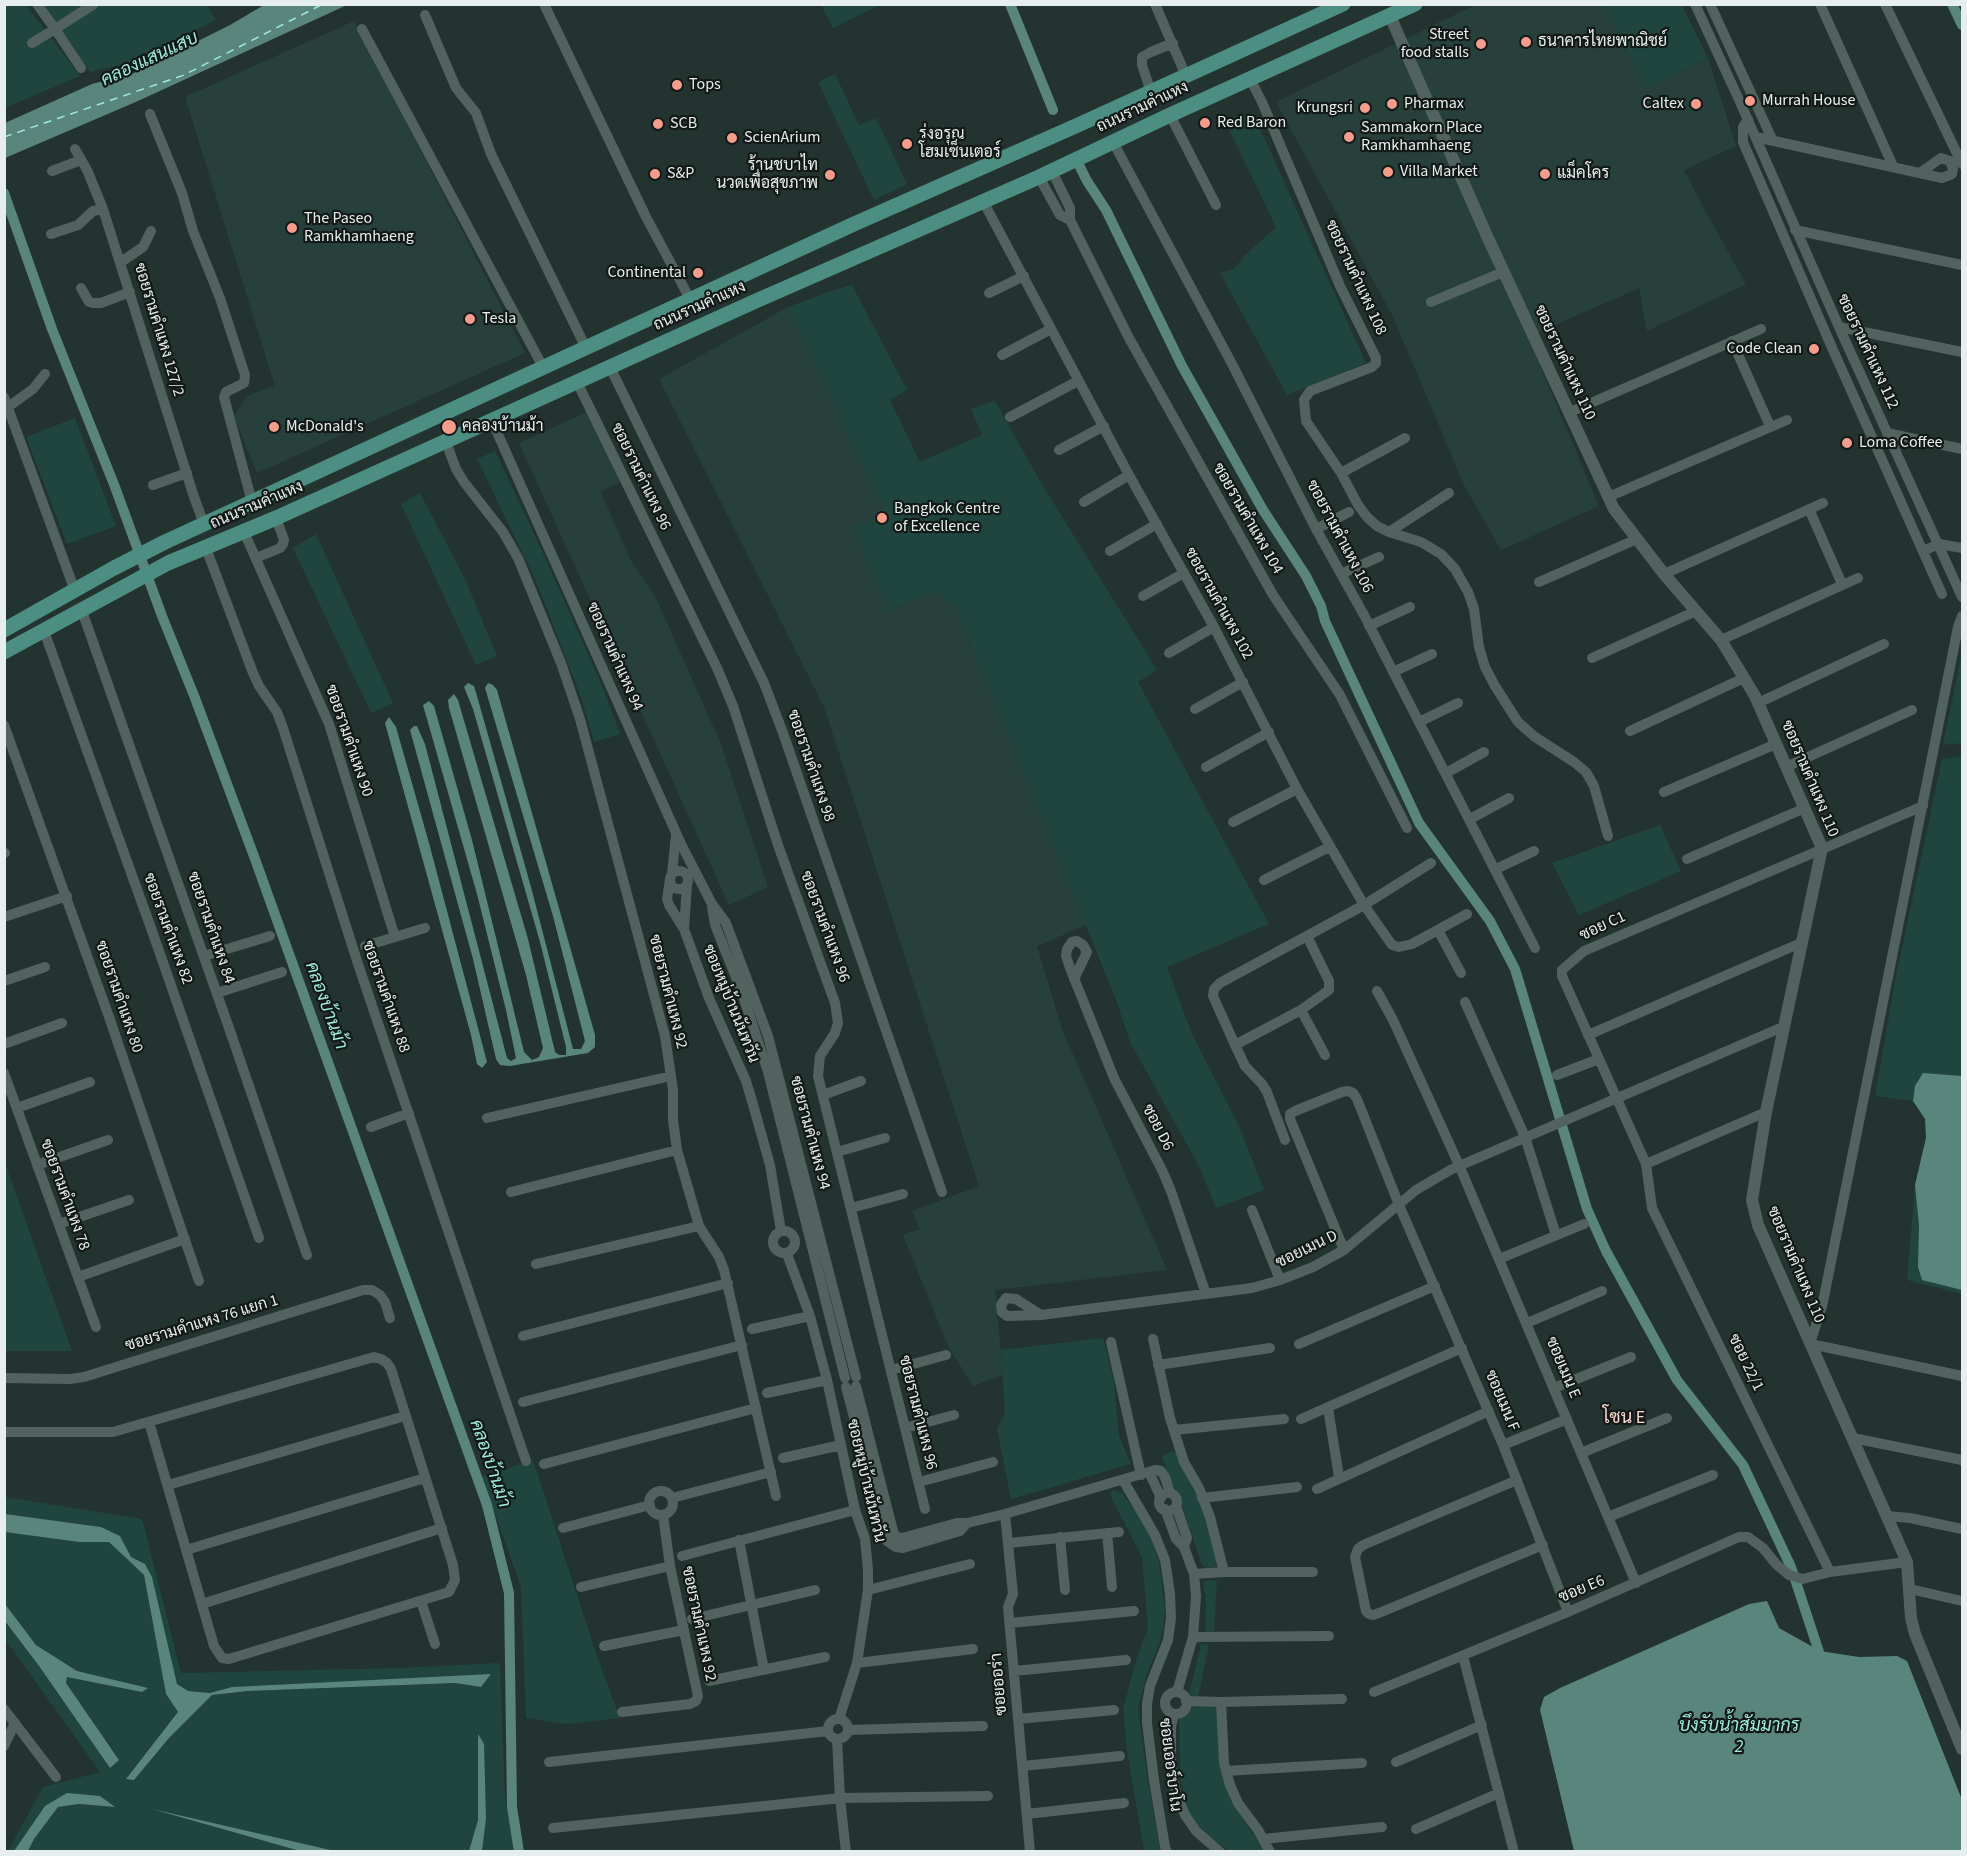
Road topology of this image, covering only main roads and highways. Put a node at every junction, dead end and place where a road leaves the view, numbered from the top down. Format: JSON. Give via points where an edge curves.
{"nodes":[{"id":1,"x":1343,"y":4,"type":"edge"},
{"id":2,"x":1415,"y":4,"type":"edge"},
{"id":3,"x":543,"y":367,"type":"junction"},
{"id":4,"x":554,"y":392,"type":"junction"},
{"id":5,"x":4,"y":630,"type":"edge"},
{"id":6,"x":4,"y":652,"type":"edge"}],
"edges":[{"from":1,"to":3,"type":"main road","name":"ถนนรามคำแหง"},
{"from":2,"to":4,"type":"main road","name":"ถนนรามคำแหง","via":[[1046,174]]},
{"from":3,"to":4,"type":"main road"},
{"from":3,"to":5,"type":"main road","name":"ถนนรามคำแหง","via":[[165,542]]},
{"from":4,"to":6,"type":"main road","name":"ถนนรามคำแหง","via":[[168,563]]}]}
